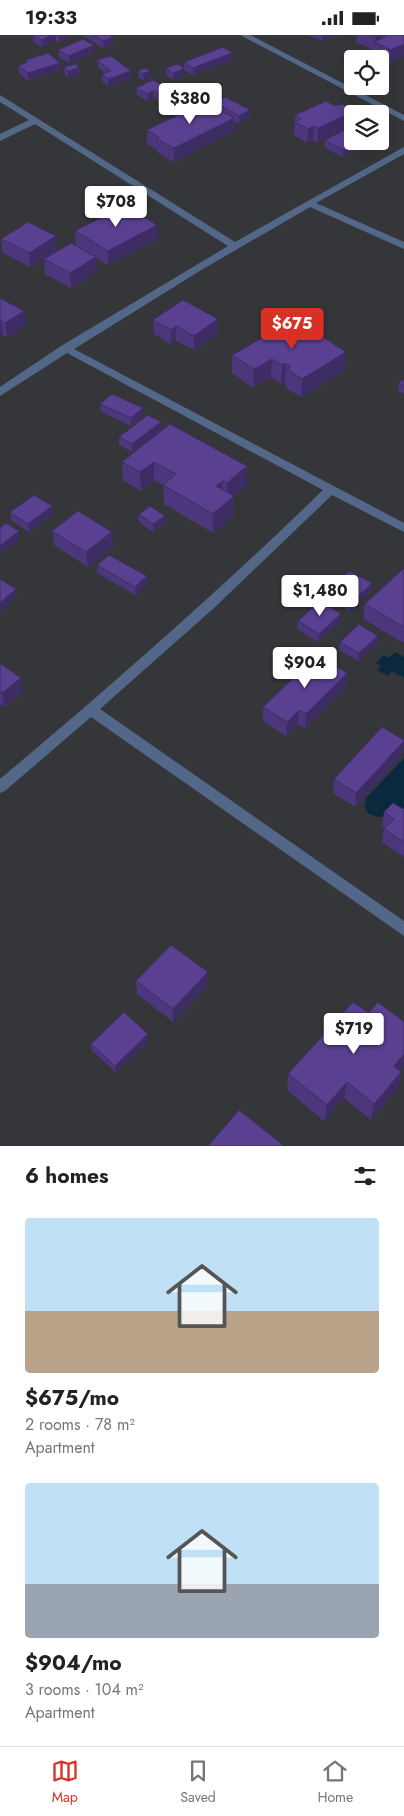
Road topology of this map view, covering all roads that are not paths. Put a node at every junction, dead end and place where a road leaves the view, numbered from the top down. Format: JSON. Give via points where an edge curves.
{"nodes":[{"id":1,"x":244,"y":35,"type":"edge"},
{"id":2,"x":0,"y":98,"type":"edge"},
{"id":3,"x":404,"y":117,"type":"edge"},
{"id":4,"x":34,"y":120,"type":"junction"},
{"id":5,"x":0,"y":138,"type":"edge"},
{"id":6,"x":404,"y":150,"type":"edge"},
{"id":7,"x":308,"y":203,"type":"junction"},
{"id":8,"x":234,"y":246,"type":"junction"},
{"id":9,"x":404,"y":247,"type":"edge"},
{"id":10,"x":66,"y":348,"type":"junction"},
{"id":11,"x":0,"y":392,"type":"edge"},
{"id":12,"x":330,"y":490,"type":"junction"},
{"id":13,"x":404,"y":528,"type":"edge"},
{"id":14,"x":91,"y":710,"type":"junction"},
{"id":15,"x":0,"y":787,"type":"edge"},
{"id":16,"x":404,"y":929,"type":"edge"}],
"edges":[{"from":1,"to":3,"type":"street"},
{"from":2,"to":4,"type":"street"},
{"from":4,"to":5,"type":"street"},
{"from":4,"to":8,"type":"street"},
{"from":6,"to":7,"type":"street"},
{"from":7,"to":8,"type":"street"},
{"from":7,"to":9,"type":"street"},
{"from":8,"to":10,"type":"street"},
{"from":10,"to":11,"type":"street"},
{"from":10,"to":12,"type":"street"},
{"from":12,"to":13,"type":"street"},
{"from":12,"to":14,"type":"street","via":[[270,551]]},
{"from":14,"to":15,"type":"street"},
{"from":14,"to":16,"type":"street"}]}
